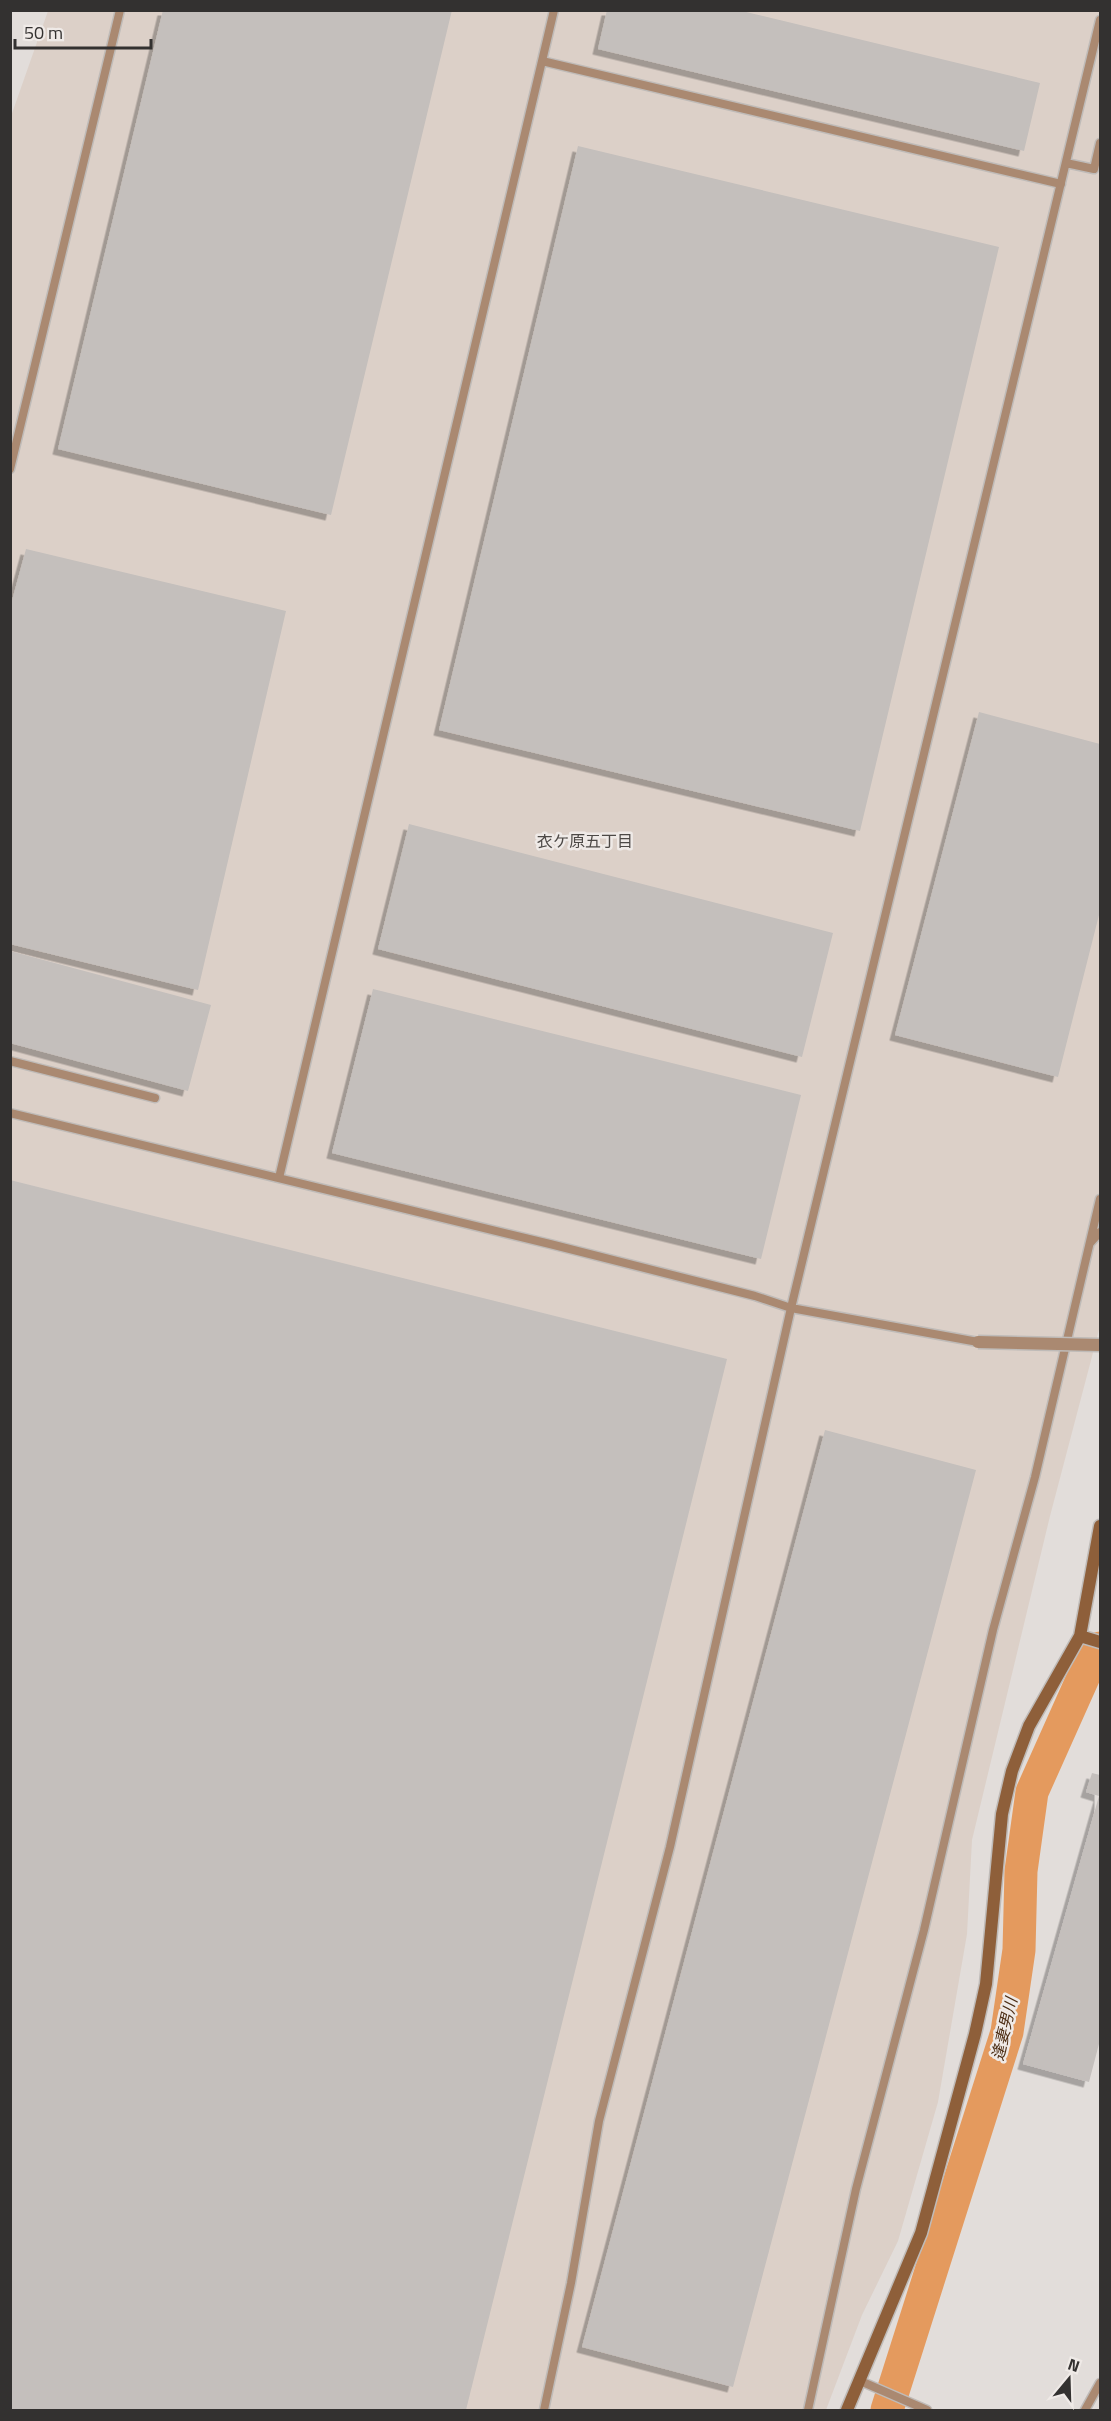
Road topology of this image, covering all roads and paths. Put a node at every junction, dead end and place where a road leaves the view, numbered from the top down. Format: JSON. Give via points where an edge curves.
{"nodes":[{"id":1,"x":120,"y":10,"type":"edge"},
{"id":2,"x":554,"y":10,"type":"edge"},
{"id":3,"x":1101,"y":20,"type":"edge"},
{"id":4,"x":542,"y":61,"type":"junction"},
{"id":5,"x":1101,"y":143,"type":"edge"},
{"id":6,"x":1066,"y":163,"type":"junction"},
{"id":7,"x":1097,"y":170,"type":"edge"},
{"id":8,"x":1061,"y":184,"type":"junction"},
{"id":9,"x":10,"y":469,"type":"edge"},
{"id":10,"x":10,"y":1061,"type":"edge"},
{"id":11,"x":155,"y":1098,"type":"dead end"},
{"id":12,"x":10,"y":1113,"type":"edge"},
{"id":13,"x":279,"y":1178,"type":"junction"},
{"id":14,"x":1101,"y":1199,"type":"edge"},
{"id":15,"x":1101,"y":1232,"type":"edge"},
{"id":16,"x":1090,"y":1244,"type":"junction"},
{"id":17,"x":791,"y":1308,"type":"junction"},
{"id":18,"x":978,"y":1342,"type":"joint"},
{"id":19,"x":1101,"y":1346,"type":"edge"},
{"id":20,"x":1101,"y":1526,"type":"edge"},
{"id":21,"x":1080,"y":1636,"type":"junction"},
{"id":22,"x":1097,"y":1641,"type":"edge"},
{"id":23,"x":859,"y":2380,"type":"junction"},
{"id":24,"x":1101,"y":2383,"type":"edge"},
{"id":25,"x":544,"y":2410,"type":"edge"},
{"id":26,"x":808,"y":2410,"type":"edge"},
{"id":27,"x":847,"y":2410,"type":"edge"},
{"id":28,"x":927,"y":2410,"type":"edge"},
{"id":29,"x":1085,"y":2410,"type":"edge"}],
"edges":[{"from":1,"to":9,"type":"lane"},
{"from":2,"to":4,"type":"lane"},
{"from":3,"to":6,"type":"lane"},
{"from":4,"to":8,"type":"lane"},
{"from":4,"to":13,"type":"lane"},
{"from":5,"to":7,"type":"lane"},
{"from":6,"to":7,"type":"lane"},
{"from":6,"to":8,"type":"lane"},
{"from":8,"to":17,"type":"lane"},
{"from":10,"to":11,"type":"lane"},
{"from":12,"to":13,"type":"lane"},
{"from":13,"to":17,"type":"lane"},
{"from":14,"to":16,"type":"lane"},
{"from":15,"to":16,"type":"lane"},
{"from":16,"to":26,"type":"lane","via":[[1035,1477],[993,1630],[921,1941],[856,2189]]},
{"from":17,"to":18,"type":"lane"},
{"from":17,"to":25,"type":"lane","via":[[670,1847],[599,2121]]},
{"from":18,"to":19,"type":"street","bridge":true},
{"from":20,"to":21,"type":"street"},
{"from":21,"to":22,"type":"street"},
{"from":21,"to":23,"type":"street","via":[[1029,1726],[1012,1772],[1002,1814],[991,1951],[975,2034],[921,2233]]},
{"from":23,"to":27,"type":"street"},
{"from":23,"to":28,"type":"lane"},
{"from":24,"to":29,"type":"lane"}]}
